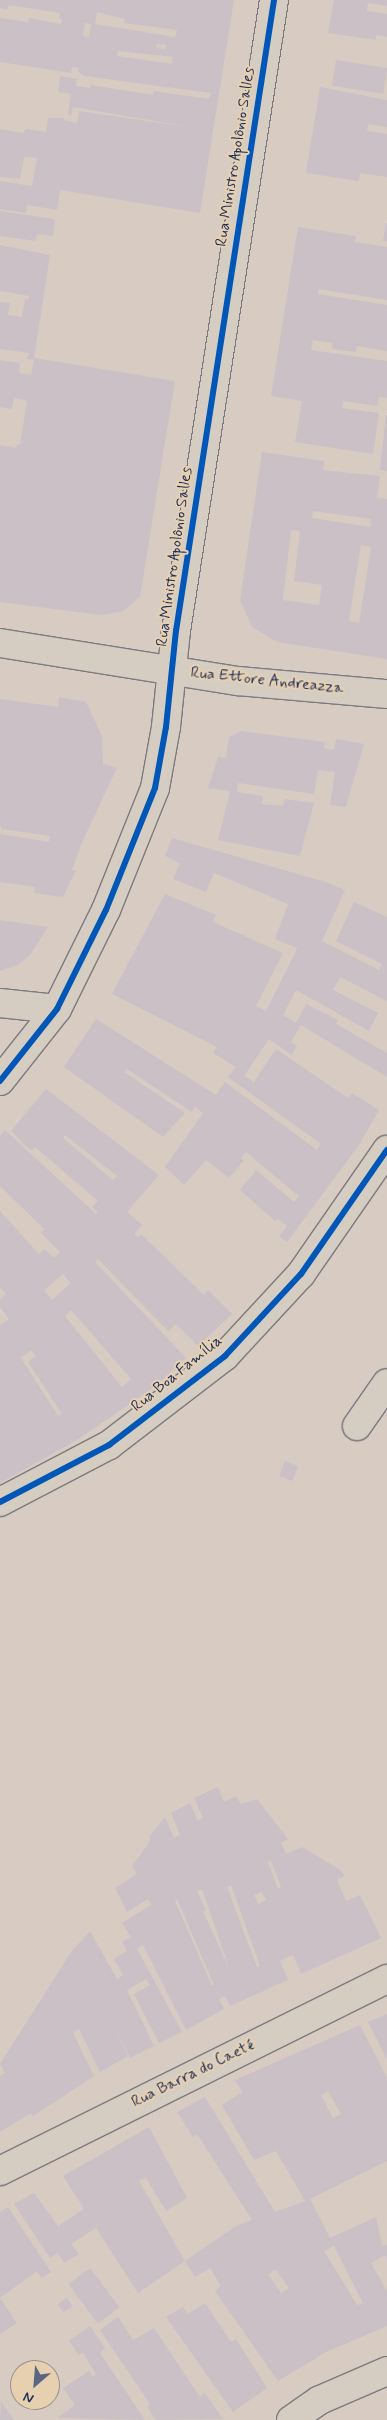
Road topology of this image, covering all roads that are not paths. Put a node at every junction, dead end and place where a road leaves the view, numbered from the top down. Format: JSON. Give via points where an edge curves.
{"nodes":[{"id":1,"x":274,"y":0,"type":"edge"},
{"id":2,"x":0,"y":643,"type":"edge"},
{"id":3,"x":173,"y":670,"type":"junction"},
{"id":4,"x":387,"y":694,"type":"edge"},
{"id":5,"x":0,"y":1003,"type":"edge"},
{"id":6,"x":57,"y":1009,"type":"junction"},
{"id":7,"x":0,"y":1081,"type":"edge"},
{"id":8,"x":387,"y":1150,"type":"edge"},
{"id":9,"x":387,"y":1383,"type":"edge"},
{"id":10,"x":358,"y":1426,"type":"dead end"},
{"id":11,"x":0,"y":1502,"type":"edge"},
{"id":12,"x":387,"y":1979,"type":"edge"},
{"id":13,"x":0,"y":2171,"type":"edge"},
{"id":14,"x":387,"y":2371,"type":"edge"},
{"id":15,"x":291,"y":2420,"type":"edge"}],
"edges":[{"from":1,"to":3,"type":"street","name":"Rua Ministro Apolônio Salles","via":[[176,630]]},
{"from":2,"to":3,"type":"street","name":"Rua Ettore Andreazza"},
{"from":3,"to":4,"type":"street","name":"Rua Ettore Andreazza","via":[[238,681]]},
{"from":3,"to":6,"type":"street","name":"Rua Ministro Apolônio Salles","via":[[155,788],[106,910]]},
{"from":5,"to":6,"type":"street"},
{"from":6,"to":7,"type":"street","name":"Rua Ministro Apolônio Salles"},
{"from":8,"to":11,"type":"street","name":"Rua Boa Família","via":[[301,1274],[225,1356],[109,1445]]},
{"from":9,"to":10,"type":"street"},
{"from":12,"to":13,"type":"street","name":"Rua Barra do Caeté"},
{"from":14,"to":15,"type":"street","via":[[320,2400]]}]}
